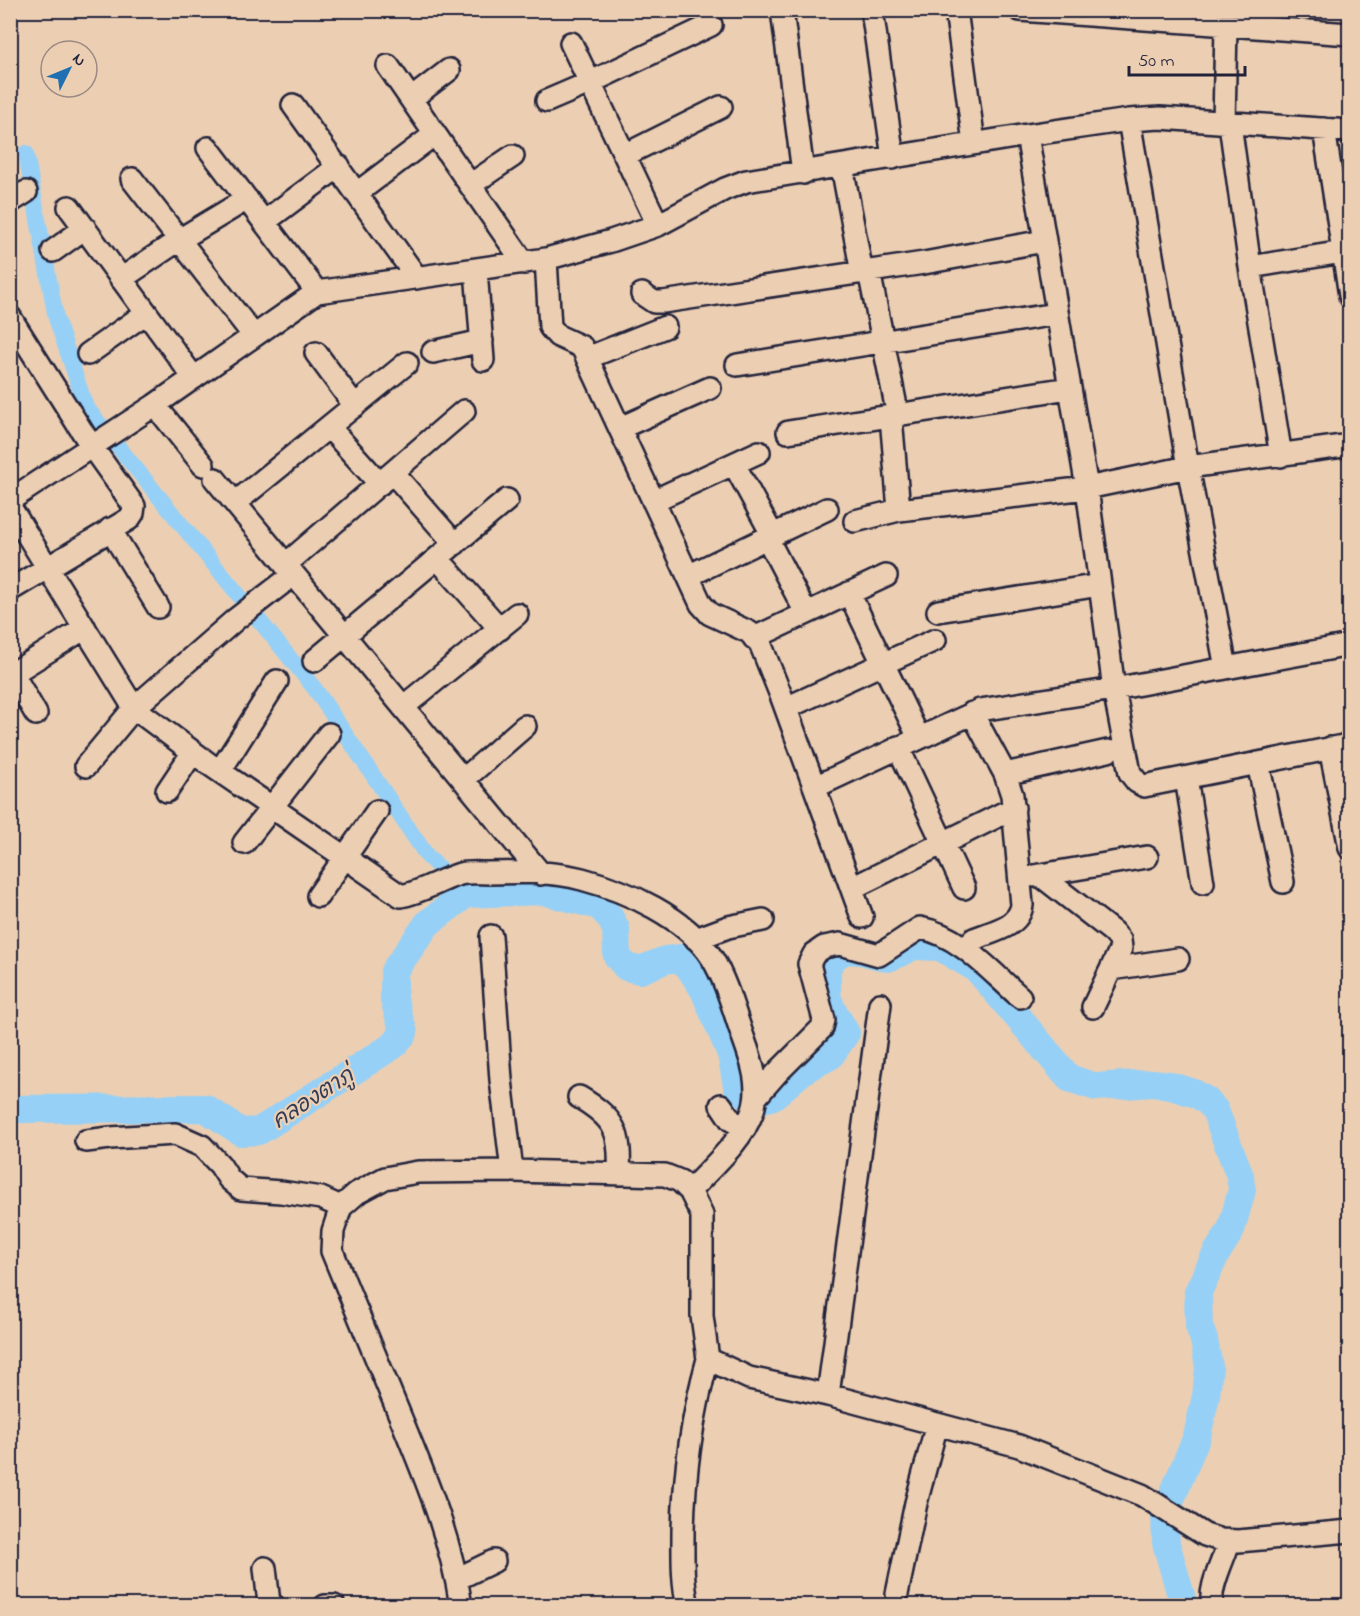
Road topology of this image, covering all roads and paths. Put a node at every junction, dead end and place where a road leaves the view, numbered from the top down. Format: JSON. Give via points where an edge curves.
{"nodes":[{"id":1,"x":782,"y":10,"type":"edge"},
{"id":2,"x":872,"y":10,"type":"edge"},
{"id":3,"x":956,"y":10,"type":"edge"},
{"id":4,"x":1020,"y":10,"type":"edge"},
{"id":5,"x":711,"y":25,"type":"dead end"},
{"id":6,"x":1226,"y":25,"type":"junction"},
{"id":7,"x":1350,"y":34,"type":"edge"},
{"id":8,"x":571,"y":43,"type":"dead end"},
{"id":9,"x":388,"y":66,"type":"dead end"},
{"id":10,"x":449,"y":70,"type":"dead end"},
{"id":11,"x":589,"y":83,"type":"junction"},
{"id":12,"x":411,"y":99,"type":"junction"},
{"id":13,"x":547,"y":101,"type":"dead end"},
{"id":14,"x":293,"y":105,"type":"dead end"},
{"id":15,"x":721,"y":107,"type":"dead end"},
{"id":16,"x":1129,"y":120,"type":"junction"},
{"id":17,"x":1227,"y":124,"type":"junction"},
{"id":18,"x":1324,"y":129,"type":"junction"},
{"id":19,"x":1350,"y":131,"type":"edge"},
{"id":20,"x":435,"y":134,"type":"junction"},
{"id":21,"x":1027,"y":135,"type":"junction"},
{"id":22,"x":974,"y":143,"type":"junction"},
{"id":23,"x":208,"y":148,"type":"dead end"},
{"id":24,"x":625,"y":155,"type":"junction"},
{"id":25,"x":513,"y":156,"type":"dead end"},
{"id":26,"x":894,"y":158,"type":"junction"},
{"id":27,"x":339,"y":166,"type":"junction"},
{"id":28,"x":842,"y":166,"type":"junction"},
{"id":29,"x":803,"y":173,"type":"junction"},
{"id":30,"x":132,"y":179,"type":"dead end"},
{"id":31,"x":470,"y":185,"type":"junction"},
{"id":32,"x":357,"y":193,"type":"junction"},
{"id":33,"x":247,"y":199,"type":"junction"},
{"id":34,"x":69,"y":207,"type":"dead end"},
{"id":35,"x":264,"y":222,"type":"junction"},
{"id":36,"x":658,"y":225,"type":"junction"},
{"id":37,"x":84,"y":228,"type":"junction"},
{"id":38,"x":179,"y":240,"type":"junction"},
{"id":39,"x":1044,"y":241,"type":"junction"},
{"id":40,"x":53,"y":251,"type":"dead end"},
{"id":41,"x":1342,"y":252,"type":"junction"},
{"id":42,"x":546,"y":259,"type":"junction"},
{"id":43,"x":524,"y":263,"type":"junction"},
{"id":44,"x":1250,"y":267,"type":"junction"},
{"id":45,"x":476,"y":270,"type":"junction"},
{"id":46,"x":865,"y":272,"type":"junction"},
{"id":47,"x":417,"y":278,"type":"junction"},
{"id":48,"x":121,"y":279,"type":"junction"},
{"id":49,"x":317,"y":292,"type":"junction"},
{"id":50,"x":642,"y":294,"type":"dead end"},
{"id":51,"x":1350,"y":296,"type":"edge"},
{"id":52,"x":146,"y":313,"type":"junction"},
{"id":53,"x":1056,"y":314,"type":"junction"},
{"id":54,"x":12,"y":321,"type":"edge"},
{"id":55,"x":665,"y":327,"type":"dead end"},
{"id":56,"x":254,"y":336,"type":"junction"},
{"id":57,"x":883,"y":342,"type":"junction"},
{"id":58,"x":433,"y":352,"type":"dead end"},
{"id":59,"x":316,"y":353,"type":"dead end"},
{"id":60,"x":88,"y":354,"type":"dead end"},
{"id":61,"x":587,"y":358,"type":"junction"},
{"id":62,"x":407,"y":363,"type":"dead end"},
{"id":63,"x":737,"y":365,"type":"dead end"},
{"id":64,"x":194,"y":378,"type":"junction"},
{"id":65,"x":710,"y":388,"type":"dead end"},
{"id":66,"x":1069,"y":388,"type":"junction"},
{"id":67,"x":155,"y":405,"type":"junction"},
{"id":68,"x":355,"y":406,"type":"junction"},
{"id":69,"x":464,"y":411,"type":"dead end"},
{"id":70,"x":895,"y":416,"type":"junction"},
{"id":71,"x":329,"y":427,"type":"junction"},
{"id":72,"x":620,"y":428,"type":"junction"},
{"id":73,"x":788,"y":432,"type":"dead end"},
{"id":74,"x":105,"y":438,"type":"junction"},
{"id":75,"x":1350,"y":445,"type":"edge"},
{"id":76,"x":759,"y":452,"type":"dead end"},
{"id":77,"x":1281,"y":456,"type":"junction"},
{"id":78,"x":734,"y":464,"type":"junction"},
{"id":79,"x":1188,"y":467,"type":"junction"},
{"id":80,"x":386,"y":478,"type":"junction"},
{"id":81,"x":1087,"y":488,"type":"junction"},
{"id":82,"x":10,"y":500,"type":"edge"},
{"id":83,"x":507,"y":500,"type":"dead end"},
{"id":84,"x":653,"y":501,"type":"junction"},
{"id":85,"x":235,"y":503,"type":"junction"},
{"id":86,"x":10,"y":507,"type":"edge"},
{"id":87,"x":827,"y":509,"type":"dead end"},
{"id":88,"x":899,"y":510,"type":"junction"},
{"id":89,"x":855,"y":521,"type":"dead end"},
{"id":90,"x":110,"y":529,"type":"junction"},
{"id":91,"x":770,"y":537,"type":"junction"},
{"id":92,"x":455,"y":544,"type":"junction"},
{"id":93,"x":438,"y":559,"type":"junction"},
{"id":94,"x":48,"y":568,"type":"junction"},
{"id":95,"x":289,"y":570,"type":"junction"},
{"id":96,"x":688,"y":576,"type":"junction"},
{"id":97,"x":886,"y":576,"type":"dead end"},
{"id":98,"x":1100,"y":585,"type":"junction"},
{"id":99,"x":10,"y":590,"type":"edge"},
{"id":100,"x":849,"y":593,"type":"junction"},
{"id":101,"x":158,"y":606,"type":"dead end"},
{"id":102,"x":939,"y":611,"type":"dead end"},
{"id":103,"x":806,"y":613,"type":"junction"},
{"id":104,"x":517,"y":614,"type":"dead end"},
{"id":105,"x":85,"y":628,"type":"junction"},
{"id":106,"x":500,"y":629,"type":"junction"},
{"id":107,"x":345,"y":637,"type":"junction"},
{"id":108,"x":754,"y":638,"type":"junction"},
{"id":109,"x":935,"y":640,"type":"dead end"},
{"id":110,"x":1350,"y":645,"type":"edge"},
{"id":111,"x":314,"y":661,"type":"dead end"},
{"id":112,"x":883,"y":664,"type":"junction"},
{"id":113,"x":1226,"y":668,"type":"junction"},
{"id":114,"x":11,"y":672,"type":"edge"},
{"id":115,"x":277,"y":681,"type":"dead end"},
{"id":116,"x":1114,"y":689,"type":"junction"},
{"id":117,"x":403,"y":707,"type":"junction"},
{"id":118,"x":134,"y":708,"type":"junction"},
{"id":119,"x":786,"y":708,"type":"junction"},
{"id":120,"x":972,"y":713,"type":"junction"},
{"id":121,"x":36,"y":714,"type":"dead end"},
{"id":122,"x":525,"y":726,"type":"dead end"},
{"id":123,"x":329,"y":734,"type":"dead end"},
{"id":124,"x":919,"y":738,"type":"junction"},
{"id":125,"x":898,"y":747,"type":"junction"},
{"id":126,"x":1108,"y":751,"type":"dead end"},
{"id":127,"x":193,"y":752,"type":"junction"},
{"id":128,"x":1258,"y":763,"type":"junction"},
{"id":129,"x":86,"y":765,"type":"dead end"},
{"id":130,"x":220,"y":771,"type":"junction"},
{"id":131,"x":1005,"y":774,"type":"junction"},
{"id":132,"x":1186,"y":778,"type":"junction"},
{"id":133,"x":463,"y":780,"type":"junction"},
{"id":134,"x":815,"y":787,"type":"junction"},
{"id":135,"x":167,"y":791,"type":"dead end"},
{"id":136,"x":1345,"y":802,"type":"edge"},
{"id":137,"x":273,"y":808,"type":"junction"},
{"id":138,"x":1014,"y":808,"type":"junction"},
{"id":139,"x":377,"y":811,"type":"dead end"},
{"id":140,"x":244,"y":843,"type":"dead end"},
{"id":141,"x":942,"y":843,"type":"junction"},
{"id":142,"x":1350,"y":848,"type":"edge"},
{"id":143,"x":345,"y":857,"type":"junction"},
{"id":144,"x":1147,"y":857,"type":"dead end"},
{"id":145,"x":541,"y":874,"type":"junction"},
{"id":146,"x":1031,"y":876,"type":"junction"},
{"id":147,"x":1283,"y":882,"type":"dead end"},
{"id":148,"x":1203,"y":883,"type":"dead end"},
{"id":149,"x":852,"y":888,"type":"junction"},
{"id":150,"x":964,"y":888,"type":"dead end"},
{"id":151,"x":318,"y":896,"type":"dead end"},
{"id":152,"x":862,"y":917,"type":"dead end"},
{"id":153,"x":763,"y":920,"type":"dead end"},
{"id":154,"x":491,"y":936,"type":"dead end"},
{"id":155,"x":696,"y":939,"type":"junction"},
{"id":156,"x":974,"y":939,"type":"dead end"},
{"id":157,"x":1178,"y":959,"type":"dead end"},
{"id":158,"x":1111,"y":969,"type":"junction"},
{"id":159,"x":1020,"y":997,"type":"dead end"},
{"id":160,"x":880,"y":1004,"type":"dead end"},
{"id":161,"x":1093,"y":1008,"type":"dead end"},
{"id":162,"x":579,"y":1097,"type":"dead end"},
{"id":163,"x":756,"y":1097,"type":"junction"},
{"id":164,"x":721,"y":1105,"type":"dead end"},
{"id":165,"x":745,"y":1128,"type":"junction"},
{"id":166,"x":86,"y":1142,"type":"dead end"},
{"id":167,"x":512,"y":1171,"type":"junction"},
{"id":168,"x":619,"y":1174,"type":"junction"},
{"id":169,"x":690,"y":1191,"type":"junction"},
{"id":170,"x":341,"y":1207,"type":"junction"},
{"id":171,"x":708,"y":1359,"type":"junction"},
{"id":172,"x":828,"y":1395,"type":"junction"},
{"id":173,"x":937,"y":1424,"type":"junction"},
{"id":174,"x":1350,"y":1531,"type":"edge"},
{"id":175,"x":1229,"y":1541,"type":"junction"},
{"id":176,"x":494,"y":1561,"type":"dead end"},
{"id":177,"x":265,"y":1568,"type":"dead end"},
{"id":178,"x":457,"y":1579,"type":"junction"},
{"id":179,"x":897,"y":1594,"type":"dead end"},
{"id":180,"x":274,"y":1605,"type":"edge"},
{"id":181,"x":325,"y":1605,"type":"edge"},
{"id":182,"x":334,"y":1605,"type":"edge"},
{"id":183,"x":461,"y":1605,"type":"edge"},
{"id":184,"x":688,"y":1605,"type":"edge"},
{"id":185,"x":1213,"y":1605,"type":"edge"}],
"edges":[{"from":1,"to":29,"type":"street"},
{"from":2,"to":26,"type":"street"},
{"from":3,"to":22,"type":"street"},
{"from":4,"to":6,"type":"street"},
{"from":5,"to":11,"type":"street"},
{"from":6,"to":7,"type":"street"},
{"from":6,"to":17,"type":"street"},
{"from":8,"to":11,"type":"street"},
{"from":9,"to":12,"type":"street"},
{"from":10,"to":12,"type":"street"},
{"from":11,"to":13,"type":"street"},
{"from":11,"to":24,"type":"street"},
{"from":12,"to":20,"type":"street"},
{"from":14,"to":27,"type":"street"},
{"from":15,"to":24,"type":"street"},
{"from":16,"to":17,"type":"street","via":[[1160,118]]},
{"from":16,"to":21,"type":"street"},
{"from":16,"to":79,"type":"street"},
{"from":17,"to":18,"type":"street"},
{"from":17,"to":44,"type":"street"},
{"from":18,"to":19,"type":"street"},
{"from":18,"to":41,"type":"street"},
{"from":20,"to":31,"type":"street"},
{"from":20,"to":32,"type":"street"},
{"from":21,"to":22,"type":"street"},
{"from":21,"to":39,"type":"street"},
{"from":22,"to":26,"type":"street"},
{"from":23,"to":33,"type":"street"},
{"from":24,"to":36,"type":"street"},
{"from":25,"to":31,"type":"street"},
{"from":26,"to":28,"type":"street"},
{"from":27,"to":32,"type":"street"},
{"from":27,"to":35,"type":"street"},
{"from":28,"to":29,"type":"street"},
{"from":28,"to":46,"type":"street"},
{"from":29,"to":36,"type":"street","via":[[736,184]]},
{"from":30,"to":38,"type":"street"},
{"from":31,"to":43,"type":"street"},
{"from":32,"to":47,"type":"street"},
{"from":33,"to":35,"type":"street"},
{"from":33,"to":38,"type":"street"},
{"from":34,"to":37,"type":"street"},
{"from":35,"to":49,"type":"street"},
{"from":36,"to":42,"type":"street"},
{"from":37,"to":40,"type":"street"},
{"from":37,"to":48,"type":"street"},
{"from":38,"to":48,"type":"street"},
{"from":38,"to":56,"type":"street"},
{"from":39,"to":46,"type":"street"},
{"from":39,"to":53,"type":"street"},
{"from":41,"to":44,"type":"street"},
{"from":41,"to":51,"type":"street"},
{"from":42,"to":43,"type":"street"},
{"from":42,"to":61,"type":"street","via":[[550,327],[558,336],[582,347]]},
{"from":43,"to":45,"type":"street"},
{"from":44,"to":77,"type":"street"},
{"from":45,"to":47,"type":"street"},
{"from":45,"to":58,"type":"street","via":[[483,351]]},
{"from":46,"to":50,"type":"street","via":[[663,302],[654,302]]},
{"from":46,"to":57,"type":"street"},
{"from":47,"to":49,"type":"street"},
{"from":48,"to":52,"type":"street"},
{"from":49,"to":56,"type":"street"},
{"from":52,"to":60,"type":"street"},
{"from":52,"to":64,"type":"street"},
{"from":53,"to":57,"type":"street"},
{"from":53,"to":66,"type":"street"},
{"from":54,"to":74,"type":"street"},
{"from":55,"to":61,"type":"street"},
{"from":56,"to":64,"type":"street"},
{"from":57,"to":63,"type":"street"},
{"from":57,"to":70,"type":"street"},
{"from":59,"to":68,"type":"street"},
{"from":61,"to":72,"type":"street"},
{"from":62,"to":68,"type":"street"},
{"from":64,"to":67,"type":"street"},
{"from":65,"to":72,"type":"street"},
{"from":66,"to":70,"type":"street"},
{"from":66,"to":81,"type":"street"},
{"from":67,"to":74,"type":"street"},
{"from":67,"to":85,"type":"street"},
{"from":68,"to":71,"type":"street"},
{"from":69,"to":80,"type":"street"},
{"from":70,"to":73,"type":"street"},
{"from":70,"to":88,"type":"street"},
{"from":71,"to":80,"type":"street"},
{"from":71,"to":85,"type":"street"},
{"from":72,"to":84,"type":"street"},
{"from":74,"to":82,"type":"street"},
{"from":74,"to":90,"type":"street","via":[[134,507],[129,519]]},
{"from":75,"to":77,"type":"street"},
{"from":76,"to":78,"type":"street"},
{"from":77,"to":79,"type":"street"},
{"from":78,"to":84,"type":"street"},
{"from":78,"to":91,"type":"street"},
{"from":79,"to":81,"type":"street"},
{"from":79,"to":113,"type":"street"},
{"from":80,"to":92,"type":"street"},
{"from":80,"to":95,"type":"street"},
{"from":81,"to":88,"type":"street"},
{"from":81,"to":98,"type":"street"},
{"from":83,"to":92,"type":"street"},
{"from":84,"to":96,"type":"street"},
{"from":85,"to":95,"type":"street"},
{"from":86,"to":94,"type":"street"},
{"from":87,"to":91,"type":"street"},
{"from":88,"to":89,"type":"street"},
{"from":90,"to":94,"type":"street"},
{"from":90,"to":101,"type":"street"},
{"from":91,"to":96,"type":"street"},
{"from":91,"to":103,"type":"street"},
{"from":92,"to":93,"type":"street"},
{"from":93,"to":106,"type":"street"},
{"from":93,"to":107,"type":"street"},
{"from":94,"to":99,"type":"street"},
{"from":94,"to":105,"type":"street"},
{"from":95,"to":107,"type":"street"},
{"from":95,"to":118,"type":"street"},
{"from":96,"to":108,"type":"street","via":[[710,614]]},
{"from":97,"to":100,"type":"street"},
{"from":98,"to":102,"type":"street"},
{"from":98,"to":116,"type":"street"},
{"from":100,"to":103,"type":"street"},
{"from":100,"to":112,"type":"street"},
{"from":103,"to":108,"type":"street"},
{"from":104,"to":106,"type":"street"},
{"from":105,"to":114,"type":"street"},
{"from":105,"to":118,"type":"street"},
{"from":106,"to":117,"type":"street"},
{"from":107,"to":111,"type":"street"},
{"from":107,"to":117,"type":"street"},
{"from":108,"to":119,"type":"street","via":[[760,643]]},
{"from":109,"to":112,"type":"street"},
{"from":110,"to":113,"type":"street"},
{"from":112,"to":119,"type":"street"},
{"from":112,"to":124,"type":"street"},
{"from":113,"to":116,"type":"street"},
{"from":114,"to":121,"type":"street"},
{"from":115,"to":130,"type":"street"},
{"from":116,"to":120,"type":"street"},
{"from":116,"to":132,"type":"street","via":[[1130,773],[1137,782],[1144,786]]},
{"from":117,"to":133,"type":"street"},
{"from":118,"to":127,"type":"street"},
{"from":118,"to":129,"type":"street"},
{"from":119,"to":134,"type":"street"},
{"from":120,"to":124,"type":"street"},
{"from":120,"to":131,"type":"street"},
{"from":122,"to":133,"type":"street"},
{"from":123,"to":137,"type":"street"},
{"from":124,"to":125,"type":"street"},
{"from":125,"to":134,"type":"street"},
{"from":125,"to":141,"type":"street"},
{"from":126,"to":131,"type":"street"},
{"from":127,"to":130,"type":"street"},
{"from":127,"to":135,"type":"street"},
{"from":128,"to":132,"type":"street"},
{"from":128,"to":136,"type":"street","via":[[1339,746]]},
{"from":128,"to":147,"type":"street"},
{"from":130,"to":137,"type":"street"},
{"from":131,"to":138,"type":"street"},
{"from":132,"to":148,"type":"street"},
{"from":133,"to":145,"type":"street"},
{"from":134,"to":149,"type":"street"},
{"from":136,"to":142,"type":"street"},
{"from":137,"to":140,"type":"street"},
{"from":137,"to":143,"type":"street"},
{"from":138,"to":141,"type":"street"},
{"from":138,"to":146,"type":"street"},
{"from":139,"to":143,"type":"street"},
{"from":141,"to":149,"type":"street"},
{"from":141,"to":150,"type":"street"},
{"from":143,"to":145,"type":"street","via":[[401,896],[463,873]]},
{"from":143,"to":151,"type":"street"},
{"from":144,"to":146,"type":"street"},
{"from":145,"to":155,"type":"street","via":[[582,879],[644,901]]},
{"from":146,"to":156,"type":"street","via":[[1021,914],[1014,922]]},
{"from":146,"to":158,"type":"street","via":[[1120,940],[1121,948]]},
{"from":149,"to":152,"type":"street"},
{"from":153,"to":155,"type":"street"},
{"from":154,"to":167,"type":"street"},
{"from":155,"to":163,"type":"street","via":[[725,984],[753,1063]]},
{"from":157,"to":158,"type":"street"},
{"from":158,"to":161,"type":"street"},
{"from":159,"to":163,"type":"street","via":[[960,945],[931,930],[920,928],[879,955],[840,944],[824,947],[813,954],[809,964],[824,1020],[822,1028]]},
{"from":160,"to":172,"type":"street"},
{"from":162,"to":168,"type":"street","via":[[605,1114],[613,1126],[620,1146]]},
{"from":163,"to":165,"type":"street"},
{"from":164,"to":165,"type":"street","via":[[731,1120]]},
{"from":165,"to":169,"type":"street"},
{"from":166,"to":170,"type":"street","via":[[175,1134],[202,1146],[241,1189],[321,1198]]},
{"from":167,"to":168,"type":"street"},
{"from":167,"to":170,"type":"street","via":[[418,1172],[385,1178],[357,1192]]},
{"from":168,"to":169,"type":"street","via":[[665,1175]]},
{"from":169,"to":171,"type":"street","via":[[702,1215],[702,1316]]},
{"from":170,"to":178,"type":"street","via":[[333,1231],[332,1251],[444,1528]]},
{"from":171,"to":172,"type":"street","via":[[748,1378]]},
{"from":171,"to":184,"type":"street","via":[[697,1397],[684,1484],[682,1573]]},
{"from":172,"to":173,"type":"street"},
{"from":173,"to":175,"type":"street","via":[[1019,1446],[1142,1495],[1205,1535]]},
{"from":173,"to":179,"type":"street"},
{"from":174,"to":175,"type":"street"},
{"from":175,"to":185,"type":"street","via":[[1216,1576]]},
{"from":176,"to":178,"type":"street"},
{"from":177,"to":180,"type":"street","via":[[269,1603]]},
{"from":178,"to":183,"type":"street"},
{"from":181,"to":182,"type":"street"}]}
